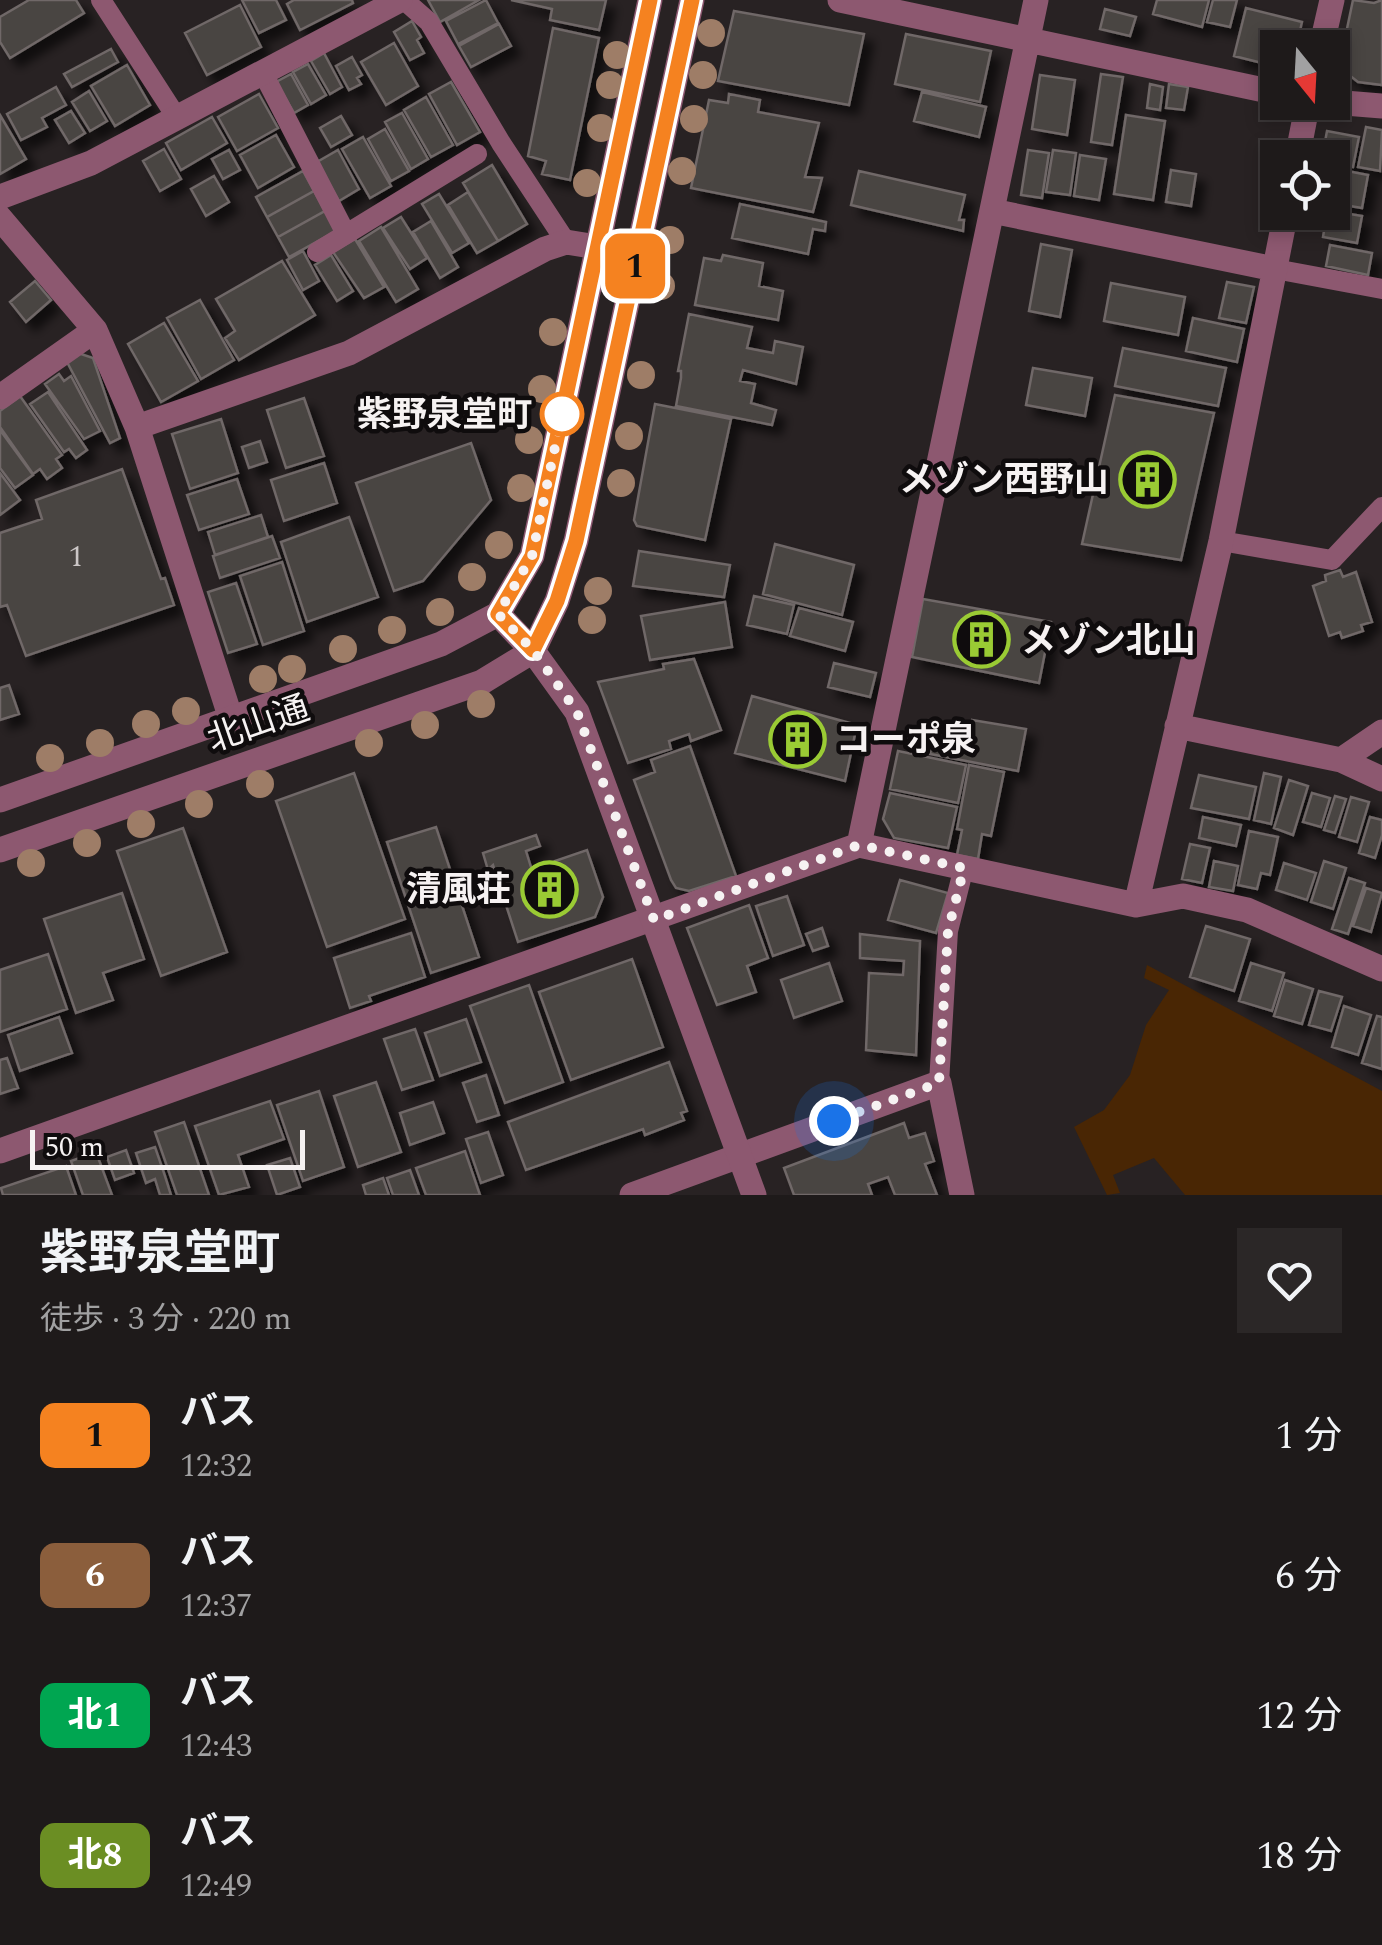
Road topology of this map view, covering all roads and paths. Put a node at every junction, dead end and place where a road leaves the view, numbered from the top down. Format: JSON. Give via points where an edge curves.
{"nodes":[{"id":1,"x":100,"y":0,"type":"edge"},
{"id":2,"x":650,"y":0,"type":"edge"},
{"id":3,"x":692,"y":0,"type":"edge"},
{"id":4,"x":840,"y":0,"type":"edge"},
{"id":5,"x":1036,"y":0,"type":"edge"},
{"id":6,"x":1332,"y":0,"type":"edge"},
{"id":7,"x":389,"y":3,"type":"edge"},
{"id":8,"x":1325,"y":30,"type":"edge"},
{"id":9,"x":1028,"y":38,"type":"junction"},
{"id":10,"x":263,"y":73,"type":"junction"},
{"id":11,"x":1260,"y":89,"type":"edge"},
{"id":12,"x":1350,"y":103,"type":"edge"},
{"id":13,"x":1382,"y":106,"type":"edge"},
{"id":14,"x":177,"y":118,"type":"junction"},
{"id":15,"x":477,"y":154,"type":"dead end"},
{"id":16,"x":0,"y":198,"type":"edge"},
{"id":17,"x":992,"y":211,"type":"junction"},
{"id":18,"x":0,"y":218,"type":"edge"},
{"id":19,"x":1283,"y":230,"type":"edge"},
{"id":20,"x":346,"y":234,"type":"junction"},
{"id":21,"x":566,"y":242,"type":"junction"},
{"id":22,"x":597,"y":247,"type":"junction"},
{"id":23,"x":317,"y":252,"type":"dead end"},
{"id":24,"x":1275,"y":269,"type":"junction"},
{"id":25,"x":1382,"y":289,"type":"edge"},
{"id":26,"x":95,"y":330,"type":"junction"},
{"id":27,"x":0,"y":397,"type":"edge"},
{"id":28,"x":137,"y":427,"type":"junction"},
{"id":29,"x":1382,"y":507,"type":"edge"},
{"id":30,"x":1221,"y":541,"type":"junction"},
{"id":31,"x":498,"y":614,"type":"junction"},
{"id":32,"x":533,"y":650,"type":"junction"},
{"id":33,"x":231,"y":719,"type":"junction"},
{"id":34,"x":1176,"y":726,"type":"junction"},
{"id":35,"x":1382,"y":732,"type":"edge"},
{"id":36,"x":1341,"y":760,"type":"junction"},
{"id":37,"x":1382,"y":779,"type":"edge"},
{"id":38,"x":0,"y":800,"type":"edge"},
{"id":39,"x":859,"y":845,"type":"junction"},
{"id":40,"x":0,"y":850,"type":"edge"},
{"id":41,"x":964,"y":868,"type":"junction"},
{"id":42,"x":1136,"y":906,"type":"junction"},
{"id":43,"x":654,"y":920,"type":"junction"},
{"id":44,"x":1382,"y":969,"type":"edge"},
{"id":45,"x":939,"y":1083,"type":"junction"},
{"id":46,"x":0,"y":1152,"type":"edge"},
{"id":47,"x":740,"y":1155,"type":"junction"},
{"id":48,"x":632,"y":1195,"type":"edge"},
{"id":49,"x":754,"y":1195,"type":"edge"},
{"id":50,"x":962,"y":1195,"type":"edge"}],
"edges":[{"from":1,"to":14,"type":"lane"},
{"from":2,"to":22,"type":"street"},
{"from":3,"to":32,"type":"street","via":[[576,541]]},
{"from":4,"to":9,"type":"street"},
{"from":5,"to":9,"type":"street"},
{"from":6,"to":8,"type":"street"},
{"from":7,"to":10,"type":"street"},
{"from":7,"to":21,"type":"lane","via":[[428,22]]},
{"from":9,"to":11,"type":"street"},
{"from":9,"to":17,"type":"street"},
{"from":10,"to":14,"type":"street"},
{"from":10,"to":20,"type":"lane"},
{"from":12,"to":13,"type":"street"},
{"from":14,"to":16,"type":"street","via":[[91,163]]},
{"from":15,"to":20,"type":"lane"},
{"from":17,"to":24,"type":"street"},
{"from":17,"to":39,"type":"street"},
{"from":18,"to":26,"type":"street"},
{"from":19,"to":24,"type":"street"},
{"from":20,"to":23,"type":"lane"},
{"from":21,"to":22,"type":"street"},
{"from":21,"to":28,"type":"street","via":[[349,352]]},
{"from":22,"to":31,"type":"street","via":[[532,556]]},
{"from":24,"to":25,"type":"lane"},
{"from":24,"to":30,"type":"street"},
{"from":26,"to":27,"type":"street"},
{"from":26,"to":28,"type":"street"},
{"from":28,"to":33,"type":"street"},
{"from":29,"to":30,"type":"lane","via":[[1332,560]]},
{"from":30,"to":34,"type":"street"},
{"from":31,"to":32,"type":"street"},
{"from":31,"to":33,"type":"street","name":"北山通","via":[[440,644]]},
{"from":32,"to":40,"type":"street","name":"北山通","via":[[482,682]]},
{"from":32,"to":43,"type":"street","via":[[577,712]]},
{"from":33,"to":38,"type":"street","name":"北山通"},
{"from":34,"to":36,"type":"street"},
{"from":34,"to":42,"type":"street"},
{"from":35,"to":36,"type":"street"},
{"from":36,"to":37,"type":"street"},
{"from":39,"to":41,"type":"street"},
{"from":39,"to":43,"type":"street"},
{"from":41,"to":42,"type":"street"},
{"from":41,"to":45,"type":"lane","via":[[948,931]]},
{"from":42,"to":44,"type":"street","via":[[1183,896],[1247,910]]},
{"from":43,"to":46,"type":"street"},
{"from":43,"to":47,"type":"street"},
{"from":45,"to":47,"type":"street"},
{"from":45,"to":50,"type":"street"},
{"from":47,"to":48,"type":"street"},
{"from":47,"to":49,"type":"street"}]}
